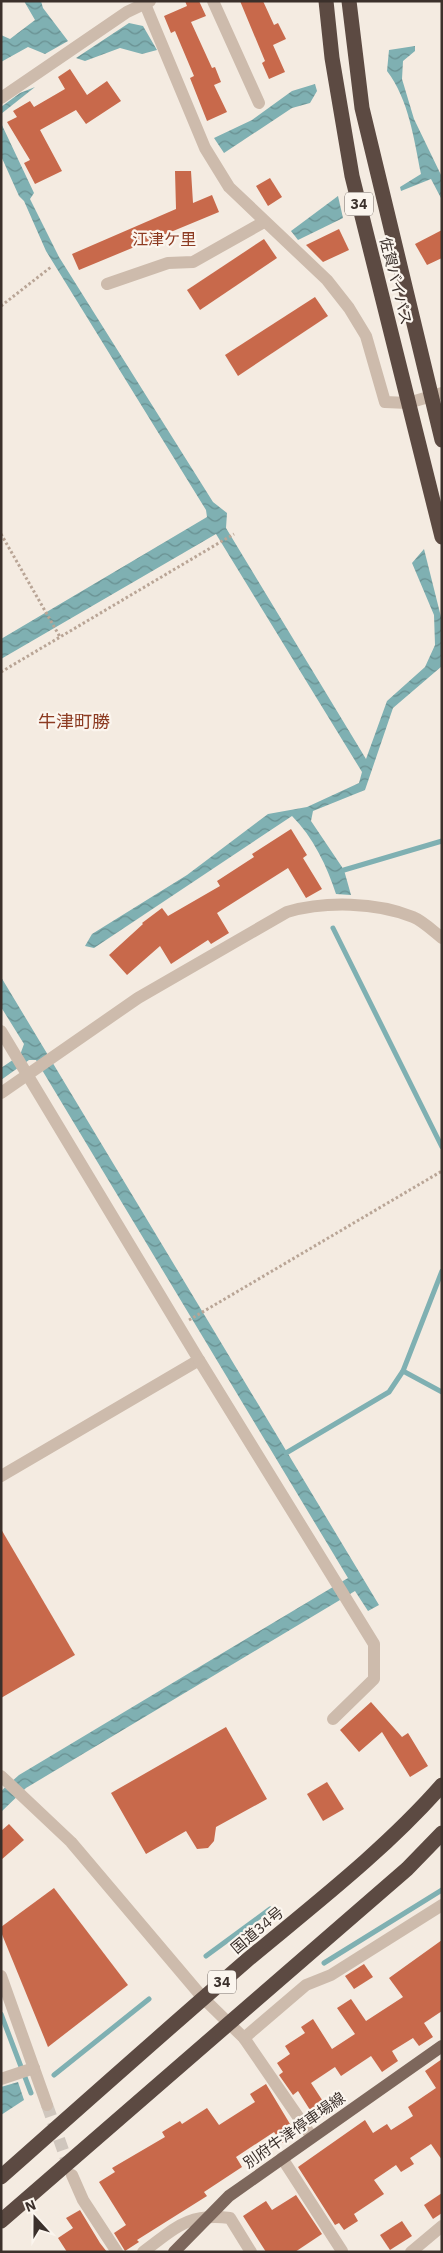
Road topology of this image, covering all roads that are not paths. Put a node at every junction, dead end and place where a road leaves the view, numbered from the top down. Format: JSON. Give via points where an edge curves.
{"nodes":[{"id":1,"x":213,"y":1,"type":"edge"},
{"id":2,"x":326,"y":1,"type":"edge"},
{"id":3,"x":349,"y":1,"type":"edge"},
{"id":4,"x":148,"y":2,"type":"edge"},
{"id":5,"x":1,"y":98,"type":"edge"},
{"id":6,"x":259,"y":103,"type":"dead end"},
{"id":7,"x":264,"y":222,"type":"junction"},
{"id":8,"x":107,"y":284,"type":"dead end"},
{"id":9,"x":436,"y":396,"type":"edge"},
{"id":10,"x":408,"y":403,"type":"junction"},
{"id":11,"x":442,"y":440,"type":"edge"},
{"id":12,"x":442,"y":537,"type":"edge"},
{"id":13,"x":442,"y":938,"type":"edge"},
{"id":14,"x":1,"y":1031,"type":"edge"},
{"id":15,"x":32,"y":1071,"type":"junction"},
{"id":16,"x":1,"y":1093,"type":"edge"},
{"id":17,"x":199,"y":1360,"type":"junction"},
{"id":18,"x":1,"y":1476,"type":"edge"},
{"id":19,"x":334,"y":1719,"type":"dead end"},
{"id":20,"x":4,"y":1778,"type":"edge"},
{"id":21,"x":442,"y":1785,"type":"edge"},
{"id":22,"x":442,"y":1833,"type":"edge"},
{"id":23,"x":442,"y":1904,"type":"edge"},
{"id":24,"x":1,"y":1976,"type":"edge"},
{"id":25,"x":203,"y":1998,"type":"junction"},
{"id":26,"x":230,"y":2025,"type":"junction"},
{"id":27,"x":244,"y":2038,"type":"junction"},
{"id":28,"x":442,"y":2046,"type":"edge"},
{"id":29,"x":34,"y":2068,"type":"junction"},
{"id":30,"x":6,"y":2077,"type":"edge"},
{"id":31,"x":47,"y":2105,"type":"tunnel mouth"},
{"id":32,"x":312,"y":2137,"type":"junction"},
{"id":33,"x":282,"y":2158,"type":"junction"},
{"id":34,"x":72,"y":2175,"type":"tunnel mouth"},
{"id":35,"x":1,"y":2177,"type":"edge"},
{"id":36,"x":211,"y":2216,"type":"junction"},
{"id":37,"x":1,"y":2221,"type":"edge"},
{"id":38,"x":442,"y":2226,"type":"edge"},
{"id":39,"x":342,"y":2251,"type":"edge"},
{"id":40,"x":117,"y":2252,"type":"edge"},
{"id":41,"x":143,"y":2252,"type":"edge"},
{"id":42,"x":174,"y":2252,"type":"edge"},
{"id":43,"x":251,"y":2252,"type":"edge"},
{"id":44,"x":411,"y":2252,"type":"edge"}],
"edges":[{"from":1,"to":6,"type":"street"},
{"from":2,"to":10,"type":"highway","name":"佐賀バイパス","number":"34","via":[[352,176]]},
{"from":3,"to":9,"type":"highway","name":"佐賀バイパス","number":"34","via":[[362,108]]},
{"from":4,"to":5,"type":"street","via":[[127,12]]},
{"from":4,"to":7,"type":"street","via":[[205,148],[229,187]]},
{"from":7,"to":8,"type":"street","via":[[193,262],[168,263]]},
{"from":7,"to":10,"type":"street","via":[[327,280],[349,308],[366,336],[385,402]]},
{"from":9,"to":10,"type":"street"},
{"from":9,"to":11,"type":"highway","name":"佐賀バイパス","number":"34"},
{"from":10,"to":12,"type":"highway","name":"佐賀バイパス","number":"34"},
{"from":13,"to":15,"type":"street","via":[[414,917],[364,905],[309,906],[287,912],[138,998]]},
{"from":14,"to":15,"type":"street","via":[[13,1051]]},
{"from":15,"to":16,"type":"street"},
{"from":15,"to":17,"type":"street"},
{"from":17,"to":18,"type":"street"},
{"from":17,"to":19,"type":"street","via":[[374,1644],[374,1678]]},
{"from":20,"to":25,"type":"street","via":[[71,1842]]},
{"from":21,"to":25,"type":"highway","name":"国道34号","number":"34","via":[[360,1865]]},
{"from":22,"to":26,"type":"highway","number":"34","via":[[407,1869]]},
{"from":23,"to":27,"type":"street","via":[[331,1975],[306,1985]]},
{"from":24,"to":29,"type":"street"},
{"from":25,"to":26,"type":"street"},
{"from":25,"to":35,"type":"highway","name":"国道34号","number":"34"},
{"from":26,"to":27,"type":"street"},
{"from":26,"to":37,"type":"highway","number":"34"},
{"from":27,"to":32,"type":"street"},
{"from":28,"to":32,"type":"main road","name":"別府牛津停車場線"},
{"from":29,"to":30,"type":"street"},
{"from":29,"to":31,"type":"street"},
{"from":32,"to":33,"type":"main road","name":"別府牛津停車場線"},
{"from":33,"to":36,"type":"main road","name":"別府牛津停車場線","via":[[229,2196]]},
{"from":33,"to":39,"type":"street"},
{"from":34,"to":40,"type":"street","via":[[82,2200]]},
{"from":36,"to":41,"type":"street","via":[[186,2221]]},
{"from":36,"to":42,"type":"main road","name":"別府牛津停車場線"},
{"from":36,"to":43,"type":"street","via":[[230,2218]]},
{"from":38,"to":44,"type":"street"}]}
